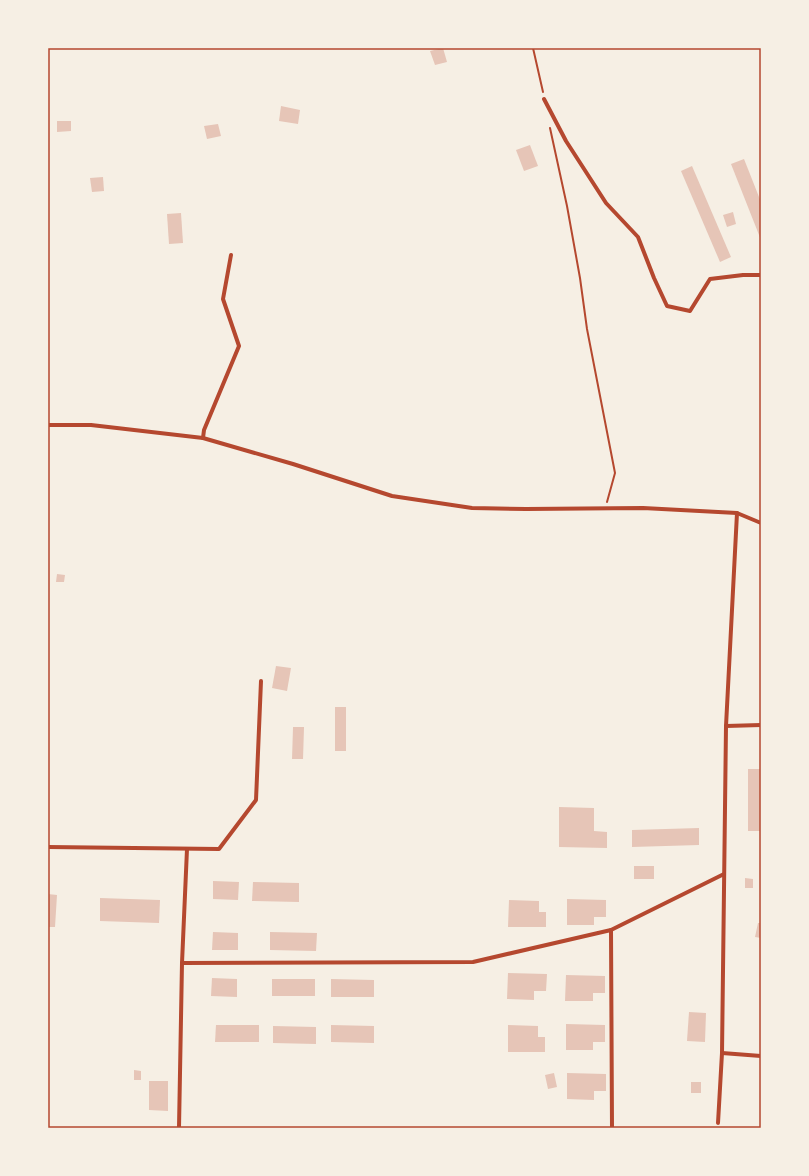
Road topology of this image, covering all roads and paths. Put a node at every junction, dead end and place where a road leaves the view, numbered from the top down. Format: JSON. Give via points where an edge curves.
{"nodes":[{"id":1,"x":533,"y":48,"type":"edge"},
{"id":2,"x":544,"y":99,"type":"joint"},
{"id":3,"x":549,"y":122,"type":"dead end"},
{"id":4,"x":231,"y":255,"type":"dead end"},
{"id":5,"x":761,"y":275,"type":"edge"},
{"id":6,"x":48,"y":425,"type":"edge"},
{"id":7,"x":203,"y":438,"type":"junction"},
{"id":8,"x":605,"y":509,"type":"junction"},
{"id":9,"x":737,"y":513,"type":"junction"},
{"id":10,"x":761,"y":523,"type":"edge"},
{"id":11,"x":261,"y":681,"type":"dead end"},
{"id":12,"x":761,"y":725,"type":"edge"},
{"id":13,"x":726,"y":726,"type":"junction"},
{"id":14,"x":48,"y":847,"type":"edge"},
{"id":15,"x":187,"y":849,"type":"junction"},
{"id":16,"x":724,"y":874,"type":"junction"},
{"id":17,"x":611,"y":930,"type":"junction"},
{"id":18,"x":182,"y":963,"type":"junction"},
{"id":19,"x":722,"y":1053,"type":"junction"},
{"id":20,"x":761,"y":1056,"type":"edge"},
{"id":21,"x":718,"y":1123,"type":"dead end"},
{"id":22,"x":179,"y":1128,"type":"edge"},
{"id":23,"x":612,"y":1128,"type":"edge"}],
"edges":[{"from":1,"to":2,"type":"path"},
{"from":2,"to":5,"type":"street","via":[[566,141],[606,202],[638,237],[667,306],[690,311],[710,279]]},
{"from":3,"to":8,"type":"path","via":[[616,473]]},
{"from":4,"to":7,"type":"street","via":[[223,299],[239,346]]},
{"from":6,"to":7,"type":"street","via":[[91,425]]},
{"from":7,"to":8,"type":"street","via":[[392,496],[472,508]]},
{"from":8,"to":9,"type":"street","via":[[643,508]]},
{"from":9,"to":10,"type":"street"},
{"from":9,"to":13,"type":"street"},
{"from":11,"to":15,"type":"street","via":[[256,800],[219,849]]},
{"from":12,"to":13,"type":"street"},
{"from":13,"to":16,"type":"street"},
{"from":14,"to":15,"type":"street"},
{"from":15,"to":18,"type":"street"},
{"from":16,"to":17,"type":"street"},
{"from":16,"to":19,"type":"street"},
{"from":17,"to":18,"type":"street","via":[[473,962]]},
{"from":17,"to":23,"type":"street"},
{"from":18,"to":22,"type":"street"},
{"from":19,"to":20,"type":"street"},
{"from":19,"to":21,"type":"street"}]}
